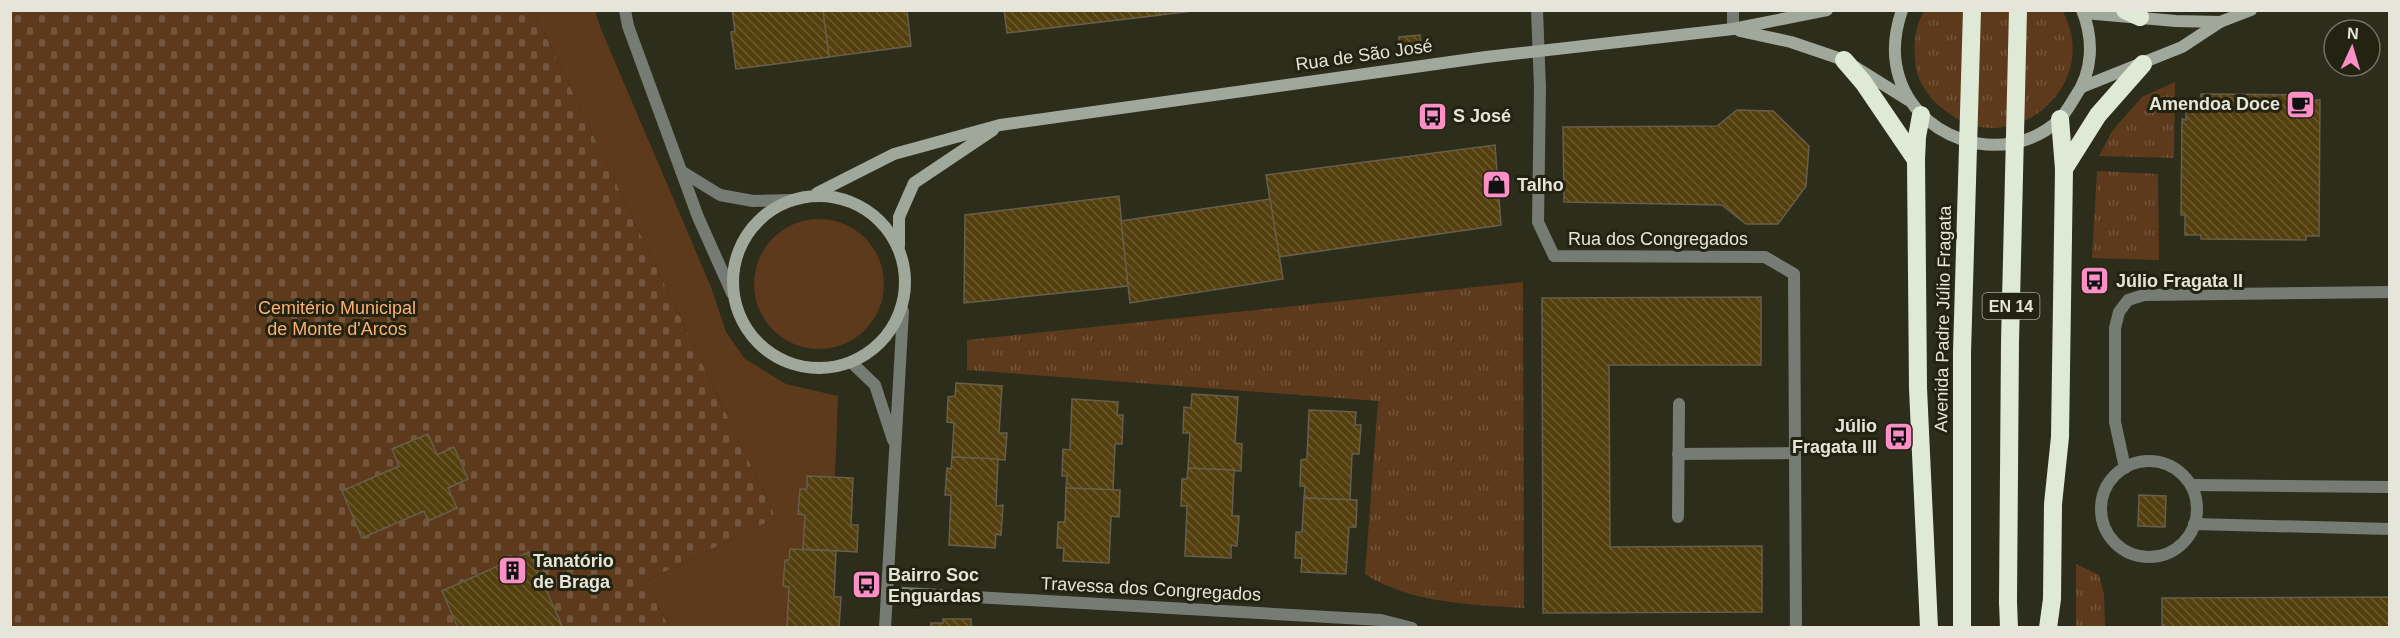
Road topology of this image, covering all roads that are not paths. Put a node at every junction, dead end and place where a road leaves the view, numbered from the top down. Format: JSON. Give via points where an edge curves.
{"nodes":[{"id":1,"x":625,"y":10,"type":"edge"},
{"id":2,"x":1537,"y":10,"type":"edge"},
{"id":3,"x":1733,"y":10,"type":"edge"},
{"id":4,"x":1827,"y":10,"type":"edge"},
{"id":5,"x":1902,"y":10,"type":"edge"},
{"id":6,"x":1972,"y":10,"type":"edge"},
{"id":7,"x":2018,"y":10,"type":"edge"},
{"id":8,"x":2251,"y":10,"type":"edge"},
{"id":9,"x":2083,"y":12,"type":"edge"},
{"id":10,"x":2133,"y":14,"type":"edge"},
{"id":11,"x":2220,"y":22,"type":"junction"},
{"id":12,"x":1733,"y":29,"type":"junction"},
{"id":13,"x":1539,"y":51,"type":"junction"},
{"id":14,"x":1844,"y":60,"type":"junction"},
{"id":15,"x":2143,"y":64,"type":"junction"},
{"id":16,"x":2082,"y":87,"type":"junction"},
{"id":17,"x":1910,"y":100,"type":"junction"},
{"id":18,"x":1922,"y":116,"type":"junction"},
{"id":19,"x":2060,"y":119,"type":"junction"},
{"id":20,"x":1000,"y":125,"type":"junction"},
{"id":21,"x":1916,"y":160,"type":"junction"},
{"id":22,"x":2064,"y":169,"type":"junction"},
{"id":23,"x":681,"y":171,"type":"junction"},
{"id":24,"x":817,"y":193,"type":"junction"},
{"id":25,"x":791,"y":200,"type":"junction"},
{"id":26,"x":899,"y":251,"type":"junction"},
{"id":27,"x":732,"y":292,"type":"junction"},
{"id":28,"x":2390,"y":292,"type":"edge"},
{"id":29,"x":903,"y":311,"type":"junction"},
{"id":30,"x":850,"y":362,"type":"junction"},
{"id":31,"x":1678,"y":404,"type":"dead end"},
{"id":32,"x":896,"y":450,"type":"junction"},
{"id":33,"x":1795,"y":453,"type":"junction"},
{"id":34,"x":1678,"y":454,"type":"junction"},
{"id":35,"x":2125,"y":468,"type":"junction"},
{"id":36,"x":2193,"y":485,"type":"junction"},
{"id":37,"x":2390,"y":487,"type":"edge"},
{"id":38,"x":1678,"y":517,"type":"dead end"},
{"id":39,"x":2194,"y":524,"type":"junction"},
{"id":40,"x":2390,"y":529,"type":"edge"},
{"id":41,"x":887,"y":592,"type":"junction"},
{"id":42,"x":885,"y":627,"type":"edge"},
{"id":43,"x":1412,"y":627,"type":"edge"},
{"id":44,"x":1796,"y":627,"type":"edge"},
{"id":45,"x":1929,"y":627,"type":"edge"},
{"id":46,"x":1962,"y":627,"type":"edge"},
{"id":47,"x":2009,"y":627,"type":"edge"},
{"id":48,"x":2048,"y":627,"type":"edge"}],
"edges":[{"from":1,"to":23,"type":"street"},
{"from":2,"to":13,"type":"street","name":"Rua dos Congregados"},
{"from":3,"to":12,"type":"street"},
{"from":4,"to":12,"type":"street","name":"Rua de São José"},
{"from":5,"to":17,"type":"street","via":[[1894,46],[1901,83]]},
{"from":6,"to":46,"type":"highway","name":"Avenida Padre Júlio Fragata","number":"EN 14","bridge":true,"via":[[1962,353]]},
{"from":7,"to":47,"type":"highway","number":"EN 14","bridge":true,"via":[[2010,342]]},
{"from":8,"to":11,"type":"street"},
{"from":9,"to":10,"type":"street"},
{"from":9,"to":16,"type":"street","via":[[2090,51]]},
{"from":10,"to":11,"type":"street"},
{"from":11,"to":15,"type":"street","via":[[2182,47]]},
{"from":12,"to":13,"type":"street","name":"Rua de São José"},
{"from":12,"to":14,"type":"street","name":"Rua de São José","via":[[1791,42]]},
{"from":13,"to":20,"type":"street","name":"Rua de São José"},
{"from":13,"to":33,"type":"street","name":"Rua dos Congregados","via":[[1538,222],[1554,256],[1765,258],[1794,274]]},
{"from":14,"to":17,"type":"street","name":"Rua de São José"},
{"from":14,"to":21,"type":"highway"},
{"from":15,"to":16,"type":"street"},
{"from":15,"to":22,"type":"highway","via":[[2098,115]]},
{"from":16,"to":19,"type":"street"},
{"from":17,"to":18,"type":"street"},
{"from":18,"to":19,"type":"street","via":[[1941,132],[1965,142],[1990,146],[2015,143],[2039,134]]},
{"from":18,"to":21,"type":"highway"},
{"from":19,"to":22,"type":"highway"},
{"from":20,"to":24,"type":"street","name":"Rua de São José","via":[[894,154]]},
{"from":20,"to":26,"type":"street","name":"Rua de São José","via":[[914,183],[898,218]]},
{"from":21,"to":45,"type":"highway","via":[[1918,388]]},
{"from":22,"to":48,"type":"highway","via":[[2060,437]]},
{"from":23,"to":25,"type":"street","via":[[720,195],[753,201]]},
{"from":23,"to":27,"type":"street"},
{"from":24,"to":25,"type":"street"},
{"from":24,"to":26,"type":"street","via":[[860,206],[883,225]]},
{"from":25,"to":27,"type":"street","via":[[770,210],[752,226],[739,246]]},
{"from":26,"to":29,"type":"street","via":[[905,272]]},
{"from":27,"to":30,"type":"street","via":[[746,330],[776,357],[814,368]]},
{"from":28,"to":35,"type":"street","via":[[2144,295],[2128,300],[2119,312],[2115,328],[2115,422]]},
{"from":29,"to":30,"type":"street","via":[[884,339]]},
{"from":29,"to":32,"type":"street"},
{"from":30,"to":32,"type":"street","via":[[875,385]]},
{"from":31,"to":34,"type":"street"},
{"from":32,"to":41,"type":"street"},
{"from":33,"to":34,"type":"street"},
{"from":33,"to":44,"type":"street","name":"Rua dos Congregados"},
{"from":34,"to":38,"type":"street"},
{"from":35,"to":36,"type":"street","via":[[2144,461],[2163,463]]},
{"from":35,"to":39,"type":"street","via":[[2109,483],[2101,504],[2104,527],[2117,545],[2132,554],[2165,555],[2186,541]]},
{"from":36,"to":37,"type":"street"},
{"from":36,"to":39,"type":"street","via":[[2198,510]]},
{"from":39,"to":40,"type":"street"},
{"from":41,"to":42,"type":"street"},
{"from":41,"to":43,"type":"street","name":"Travessa dos Congregados","via":[[1381,620]]}]}
